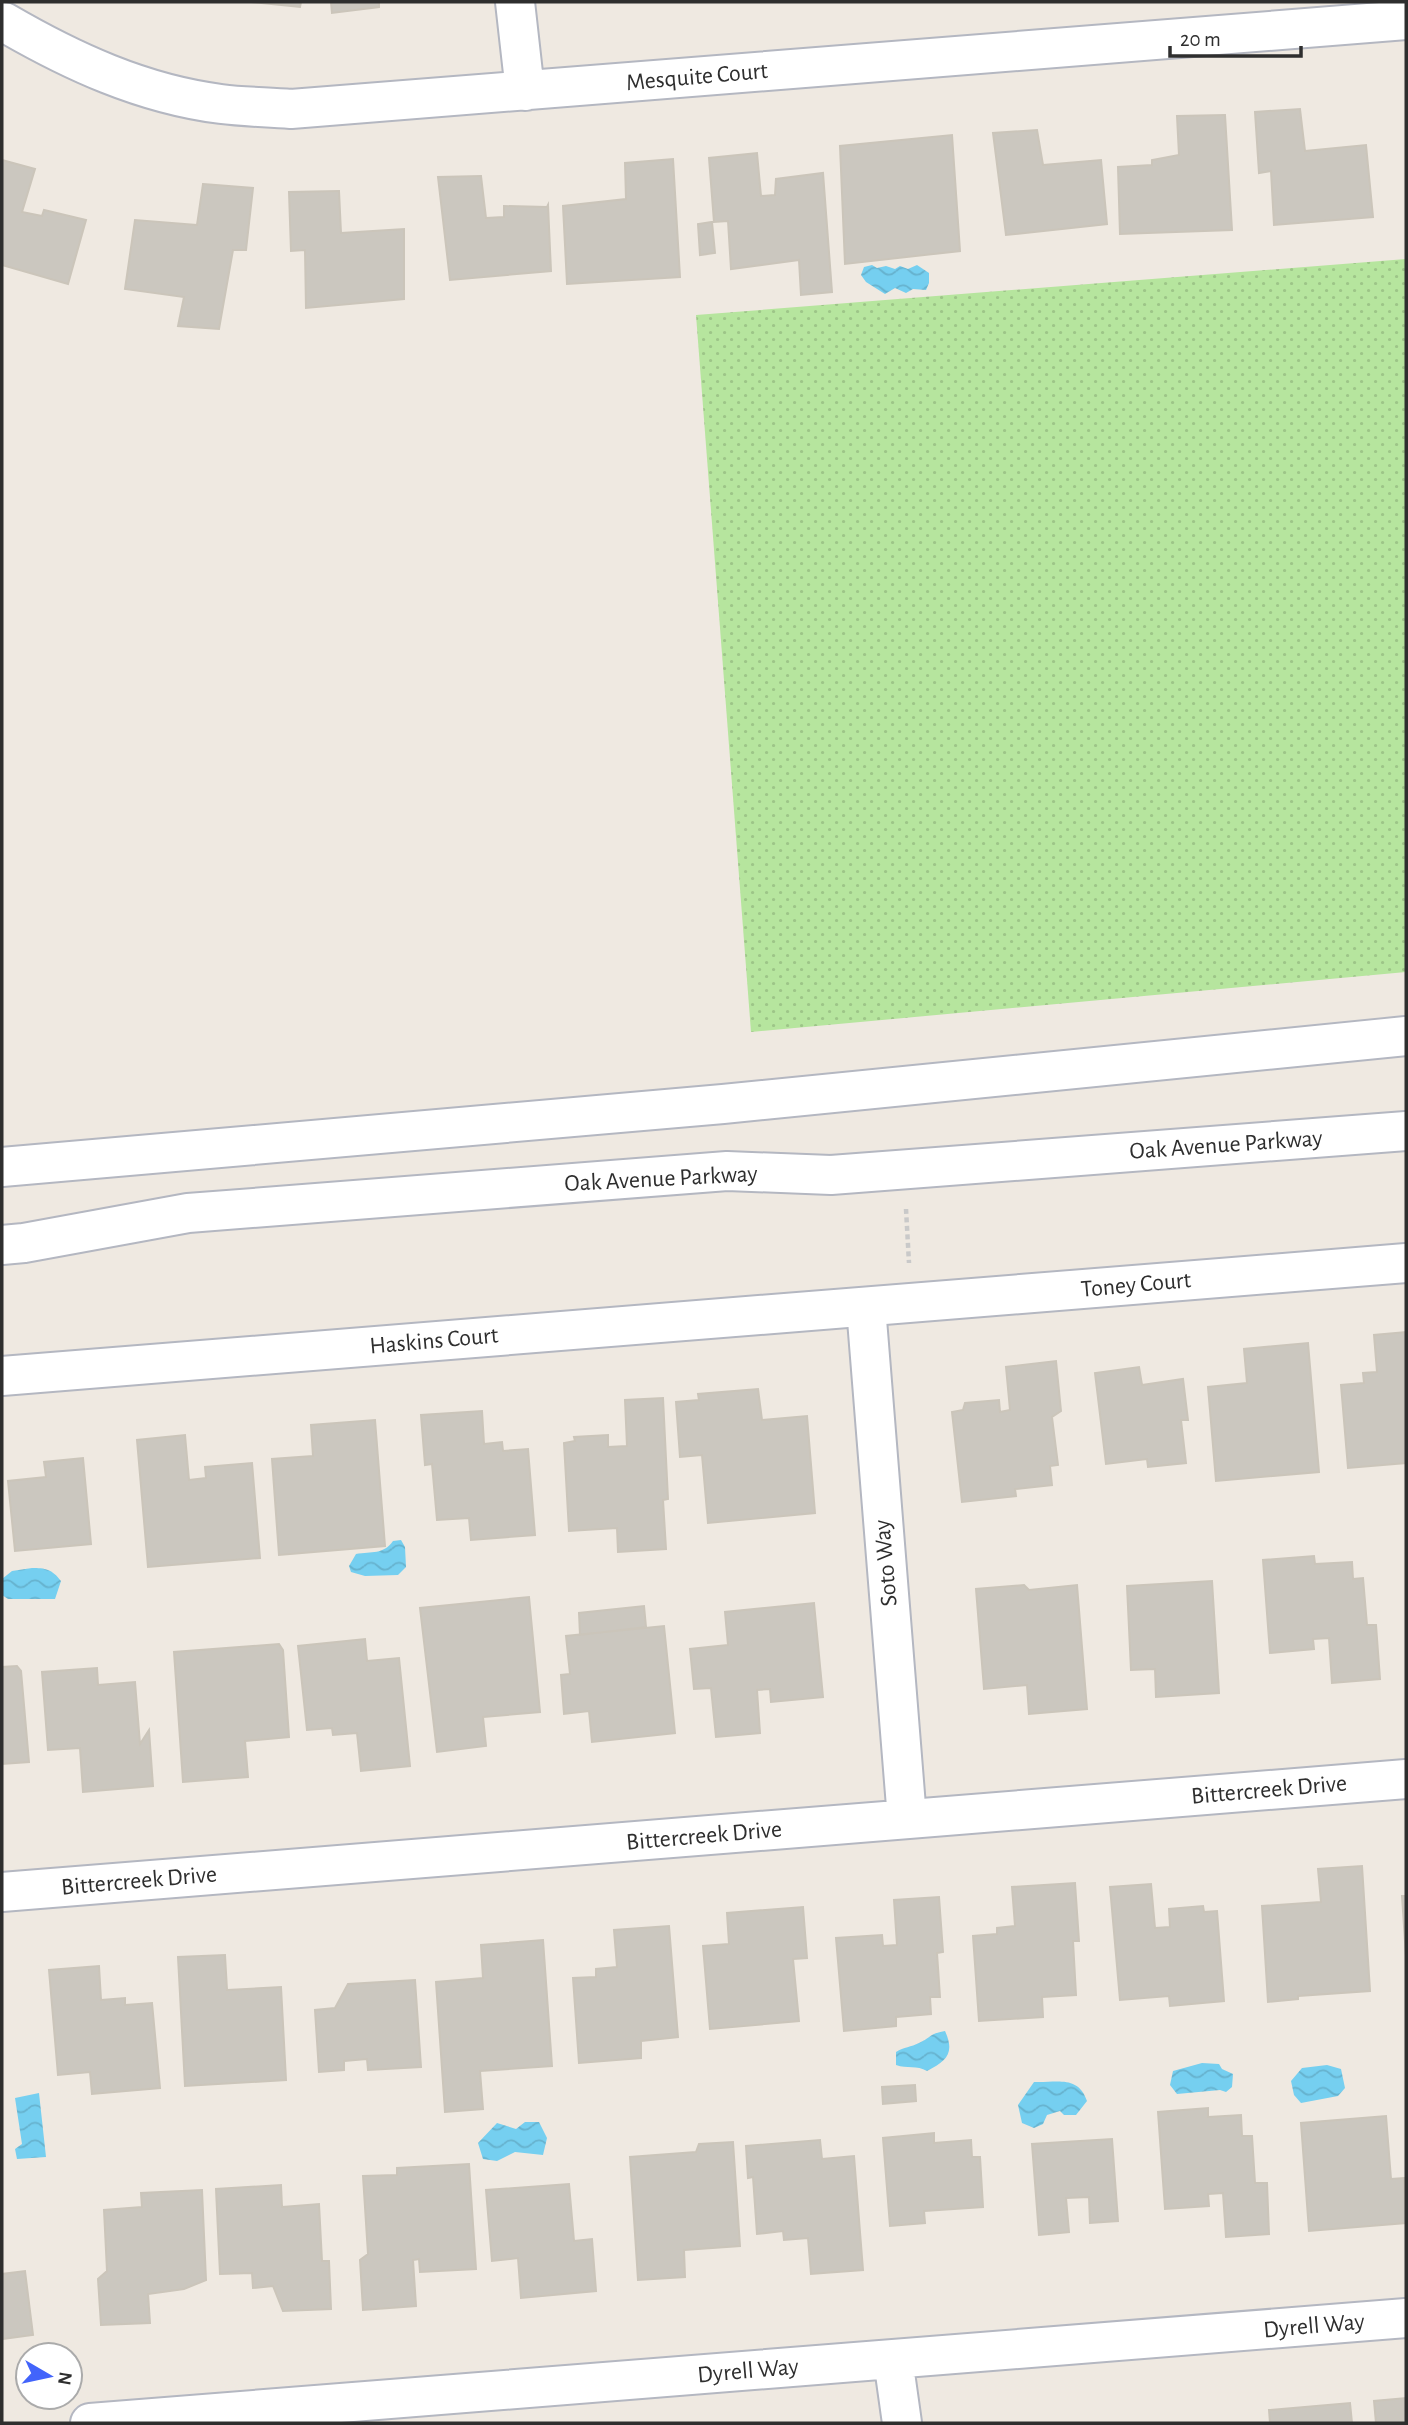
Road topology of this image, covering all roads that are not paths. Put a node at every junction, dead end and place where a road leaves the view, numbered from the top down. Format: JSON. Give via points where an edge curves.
{"nodes":[{"id":1,"x":515,"y":2,"type":"edge"},
{"id":2,"x":1406,"y":20,"type":"edge"},
{"id":3,"x":4,"y":22,"type":"dead end"},
{"id":4,"x":525,"y":91,"type":"junction"},
{"id":5,"x":1406,"y":1036,"type":"edge"},
{"id":6,"x":1406,"y":1131,"type":"edge"},
{"id":7,"x":2,"y":1167,"type":"edge"},
{"id":8,"x":2,"y":1245,"type":"edge"},
{"id":9,"x":1406,"y":1263,"type":"edge"},
{"id":10,"x":866,"y":1307,"type":"junction"},
{"id":11,"x":2,"y":1376,"type":"edge"},
{"id":12,"x":1406,"y":1779,"type":"edge"},
{"id":13,"x":907,"y":1819,"type":"junction"},
{"id":14,"x":2,"y":1892,"type":"edge"},
{"id":15,"x":1406,"y":2318,"type":"edge"},
{"id":16,"x":894,"y":2359,"type":"junction"},
{"id":17,"x":359,"y":2412,"type":"edge"},
{"id":18,"x":90,"y":2423,"type":"edge"},
{"id":19,"x":902,"y":2423,"type":"edge"}],
"edges":[{"from":1,"to":4,"type":"street"},
{"from":2,"to":4,"type":"street","name":"Mesquite Court"},
{"from":3,"to":4,"type":"street","name":"Mesquite Court","via":[[50,49],[116,78],[219,104],[291,109]]},
{"from":5,"to":7,"type":"street","via":[[723,1104]]},
{"from":6,"to":8,"type":"street","name":"Oak Avenue Parkway","via":[[831,1175],[727,1171],[188,1213]]},
{"from":9,"to":10,"type":"street","name":"Toney Court"},
{"from":10,"to":11,"type":"street","name":"Haskins Court"},
{"from":10,"to":13,"type":"street","name":"Soto Way"},
{"from":12,"to":13,"type":"street","name":"Bittercreek Drive"},
{"from":13,"to":14,"type":"street","name":"Bittercreek Drive"},
{"from":15,"to":16,"type":"street","name":"Dyrell Way"},
{"from":16,"to":17,"type":"street","name":"Dyrell Way"},
{"from":16,"to":19,"type":"street"},
{"from":17,"to":18,"type":"street","name":"Dyrell Way"}]}
